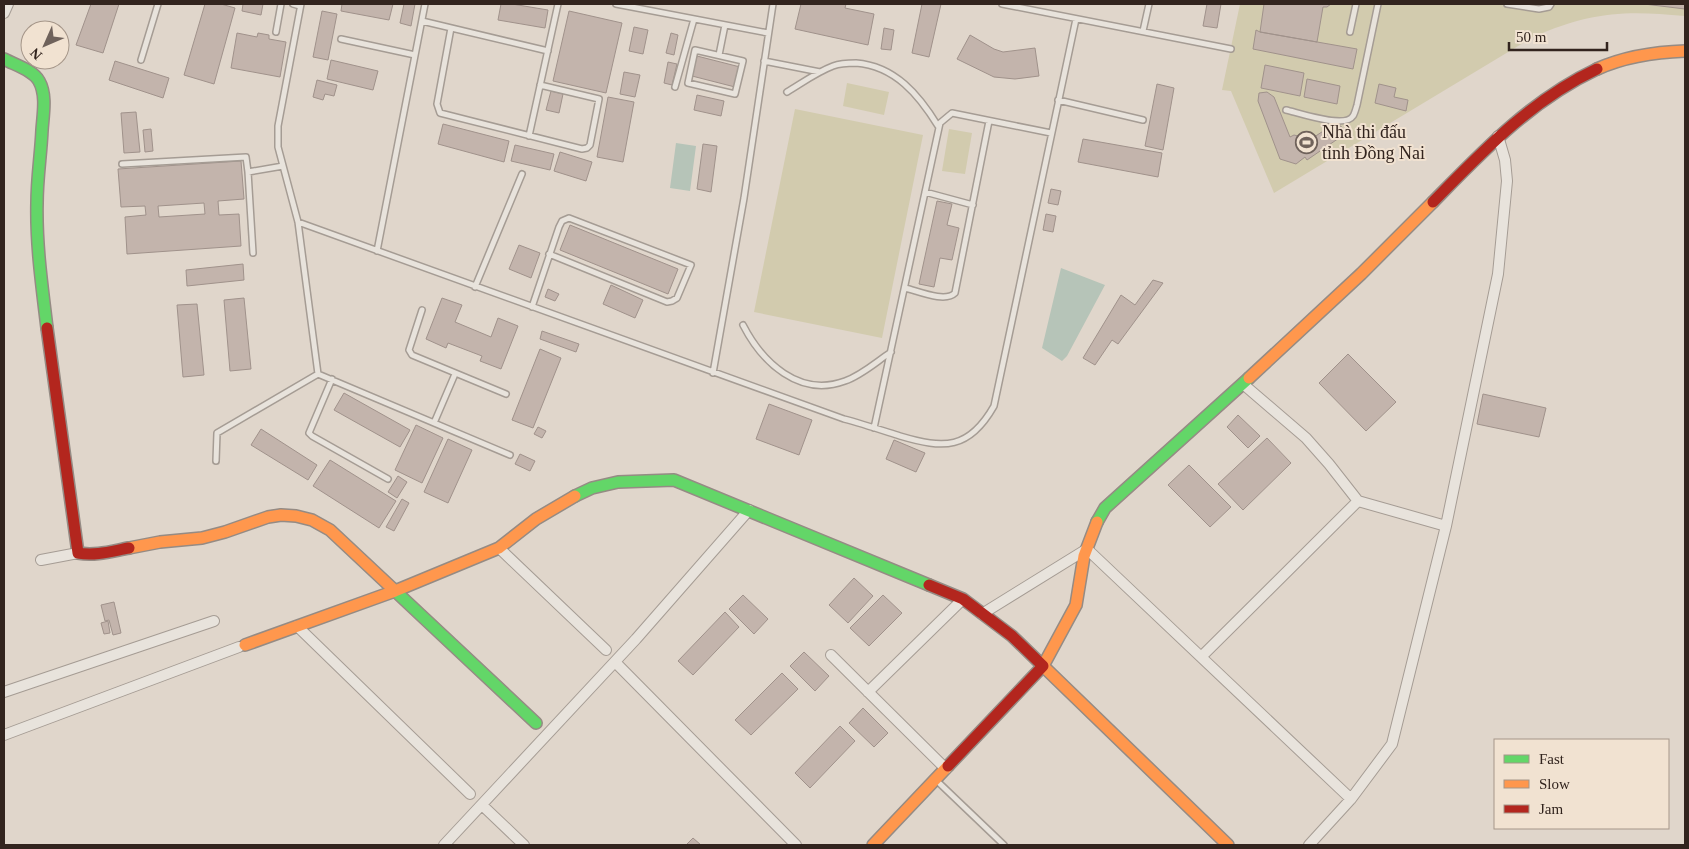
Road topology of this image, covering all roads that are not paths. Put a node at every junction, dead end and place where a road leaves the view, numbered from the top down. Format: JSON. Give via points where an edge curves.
{"nodes":[{"id":1,"x":8,"y":4,"type":"edge"},
{"id":2,"x":158,"y":4,"type":"edge"},
{"id":3,"x":281,"y":4,"type":"edge"},
{"id":4,"x":293,"y":4,"type":"edge"},
{"id":5,"x":425,"y":4,"type":"edge"},
{"id":6,"x":558,"y":4,"type":"edge"},
{"id":7,"x":616,"y":4,"type":"edge"},
{"id":8,"x":773,"y":4,"type":"edge"},
{"id":9,"x":1002,"y":4,"type":"edge"},
{"id":10,"x":1149,"y":4,"type":"edge"},
{"id":11,"x":1356,"y":4,"type":"edge"},
{"id":12,"x":1378,"y":4,"type":"edge"},
{"id":13,"x":1507,"y":4,"type":"edge"},
{"id":14,"x":1551,"y":4,"type":"edge"},
{"id":15,"x":301,"y":5,"type":"edge"},
{"id":16,"x":4,"y":13,"type":"edge"},
{"id":17,"x":694,"y":19,"type":"junction"},
{"id":18,"x":1076,"y":19,"type":"junction"},
{"id":19,"x":422,"y":21,"type":"junction"},
{"id":20,"x":725,"y":25,"type":"junction"},
{"id":21,"x":451,"y":28,"type":"junction"},
{"id":22,"x":1143,"y":31,"type":"junction"},
{"id":23,"x":276,"y":32,"type":"dead end"},
{"id":24,"x":1350,"y":32,"type":"dead end"},
{"id":25,"x":768,"y":33,"type":"junction"},
{"id":26,"x":341,"y":39,"type":"dead end"},
{"id":27,"x":1230,"y":49,"type":"dead end"},
{"id":28,"x":548,"y":51,"type":"junction"},
{"id":29,"x":1685,"y":51,"type":"edge"},
{"id":30,"x":415,"y":55,"type":"junction"},
{"id":31,"x":719,"y":55,"type":"junction"},
{"id":32,"x":4,"y":58,"type":"edge"},
{"id":33,"x":141,"y":60,"type":"dead end"},
{"id":34,"x":764,"y":61,"type":"junction"},
{"id":35,"x":821,"y":72,"type":"junction"},
{"id":36,"x":540,"y":85,"type":"junction"},
{"id":37,"x":675,"y":88,"type":"dead end"},
{"id":38,"x":787,"y":92,"type":"dead end"},
{"id":39,"x":1058,"y":100,"type":"junction"},
{"id":40,"x":1286,"y":110,"type":"dead end"},
{"id":41,"x":1143,"y":120,"type":"dead end"},
{"id":42,"x":989,"y":121,"type":"junction"},
{"id":43,"x":938,"y":126,"type":"junction"},
{"id":44,"x":1051,"y":133,"type":"junction"},
{"id":45,"x":529,"y":136,"type":"junction"},
{"id":46,"x":1498,"y":136,"type":"junction"},
{"id":47,"x":122,"y":164,"type":"dead end"},
{"id":48,"x":283,"y":166,"type":"junction"},
{"id":49,"x":248,"y":172,"type":"junction"},
{"id":50,"x":522,"y":174,"type":"dead end"},
{"id":51,"x":924,"y":192,"type":"junction"},
{"id":52,"x":973,"y":205,"type":"junction"},
{"id":53,"x":298,"y":222,"type":"junction"},
{"id":54,"x":377,"y":251,"type":"junction"},
{"id":55,"x":253,"y":253,"type":"dead end"},
{"id":56,"x":549,"y":254,"type":"junction"},
{"id":57,"x":475,"y":287,"type":"junction"},
{"id":58,"x":904,"y":288,"type":"junction"},
{"id":59,"x":532,"y":307,"type":"junction"},
{"id":60,"x":422,"y":310,"type":"dead end"},
{"id":61,"x":743,"y":324,"type":"dead end"},
{"id":62,"x":891,"y":352,"type":"junction"},
{"id":63,"x":712,"y":373,"type":"junction"},
{"id":64,"x":318,"y":374,"type":"junction"},
{"id":65,"x":454,"y":374,"type":"junction"},
{"id":66,"x":332,"y":380,"type":"junction"},
{"id":67,"x":1243,"y":384,"type":"junction"},
{"id":68,"x":506,"y":394,"type":"dead end"},
{"id":69,"x":434,"y":423,"type":"junction"},
{"id":70,"x":874,"y":428,"type":"junction"},
{"id":71,"x":510,"y":455,"type":"dead end"},
{"id":72,"x":216,"y":461,"type":"dead end"},
{"id":73,"x":388,"y":480,"type":"dead end"},
{"id":74,"x":1358,"y":501,"type":"junction"},
{"id":75,"x":749,"y":510,"type":"junction"},
{"id":76,"x":1446,"y":526,"type":"junction"},
{"id":77,"x":499,"y":548,"type":"junction"},
{"id":78,"x":1086,"y":549,"type":"junction"},
{"id":79,"x":78,"y":553,"type":"junction"},
{"id":80,"x":41,"y":560,"type":"dead end"},
{"id":81,"x":395,"y":591,"type":"junction"},
{"id":82,"x":963,"y":599,"type":"junction"},
{"id":83,"x":982,"y":614,"type":"junction"},
{"id":84,"x":214,"y":621,"type":"dead end"},
{"id":85,"x":297,"y":626,"type":"junction"},
{"id":86,"x":242,"y":646,"type":"joint"},
{"id":87,"x":606,"y":650,"type":"dead end"},
{"id":88,"x":831,"y":655,"type":"dead end"},
{"id":89,"x":1201,"y":657,"type":"junction"},
{"id":90,"x":615,"y":662,"type":"junction"},
{"id":91,"x":1043,"y":666,"type":"junction"},
{"id":92,"x":4,"y":692,"type":"edge"},
{"id":93,"x":868,"y":692,"type":"junction"},
{"id":94,"x":536,"y":723,"type":"dead end"},
{"id":95,"x":4,"y":735,"type":"edge"},
{"id":96,"x":946,"y":769,"type":"junction"},
{"id":97,"x":935,"y":780,"type":"junction"},
{"id":98,"x":470,"y":794,"type":"dead end"},
{"id":99,"x":1352,"y":799,"type":"junction"},
{"id":100,"x":482,"y":806,"type":"junction"},
{"id":101,"x":444,"y":845,"type":"edge"},
{"id":102,"x":524,"y":845,"type":"edge"},
{"id":103,"x":796,"y":845,"type":"edge"},
{"id":104,"x":873,"y":845,"type":"edge"},
{"id":105,"x":1004,"y":845,"type":"edge"},
{"id":106,"x":1228,"y":845,"type":"edge"},
{"id":107,"x":1309,"y":845,"type":"edge"}],
"edges":[{"from":1,"to":16,"type":"street"},
{"from":2,"to":33,"type":"lane"},
{"from":3,"to":23,"type":"lane"},
{"from":4,"to":15,"type":"lane"},
{"from":5,"to":19,"type":"lane"},
{"from":6,"to":28,"type":"lane"},
{"from":7,"to":17,"type":"lane"},
{"from":8,"to":25,"type":"lane"},
{"from":9,"to":18,"type":"lane"},
{"from":10,"to":22,"type":"lane"},
{"from":11,"to":24,"type":"lane"},
{"from":12,"to":40,"type":"lane","via":[[1353,116],[1338,122]]},
{"from":13,"to":14,"type":"lane","via":[[1539,9]]},
{"from":15,"to":48,"type":"lane","via":[[278,126],[278,147]]},
{"from":17,"to":20,"type":"lane"},
{"from":17,"to":37,"type":"lane"},
{"from":18,"to":22,"type":"lane"},
{"from":18,"to":39,"type":"lane"},
{"from":19,"to":21,"type":"lane"},
{"from":19,"to":30,"type":"lane"},
{"from":20,"to":25,"type":"lane"},
{"from":20,"to":31,"type":"lane"},
{"from":21,"to":28,"type":"lane"},
{"from":21,"to":45,"type":"lane","via":[[437,104],[440,113]]},
{"from":22,"to":27,"type":"lane"},
{"from":25,"to":34,"type":"lane"},
{"from":26,"to":30,"type":"lane"},
{"from":28,"to":36,"type":"lane"},
{"from":29,"to":46,"type":"street","via":[[1643,54],[1595,69],[1541,102]]},
{"from":30,"to":54,"type":"lane"},
{"from":31,"to":31,"type":"lane","via":[[695,50],[688,83],[735,94],[743,61]]},
{"from":32,"to":79,"type":"street","via":[[34,76],[42,92],[37,188],[40,275]]},
{"from":34,"to":35,"type":"lane"},
{"from":34,"to":63,"type":"lane","via":[[744,198]]},
{"from":35,"to":38,"type":"lane"},
{"from":35,"to":43,"type":"lane","via":[[847,63],[883,69],[913,91]]},
{"from":36,"to":45,"type":"lane"},
{"from":36,"to":45,"type":"lane","via":[[599,99],[590,145],[582,149]]},
{"from":39,"to":41,"type":"lane"},
{"from":39,"to":44,"type":"lane"},
{"from":42,"to":43,"type":"lane","via":[[952,113]]},
{"from":42,"to":44,"type":"lane"},
{"from":42,"to":52,"type":"lane"},
{"from":43,"to":51,"type":"lane"},
{"from":44,"to":70,"type":"lane","via":[[994,406],[986,420],[961,441],[947,445],[934,445]]},
{"from":46,"to":67,"type":"street","via":[[1361,274]]},
{"from":46,"to":76,"type":"street","via":[[1507,181],[1498,274]]},
{"from":47,"to":49,"type":"lane","via":[[246,157]]},
{"from":48,"to":49,"type":"lane"},
{"from":48,"to":53,"type":"lane"},
{"from":49,"to":55,"type":"lane"},
{"from":50,"to":57,"type":"lane"},
{"from":51,"to":52,"type":"lane"},
{"from":51,"to":58,"type":"lane"},
{"from":52,"to":58,"type":"lane","via":[[955,293],[943,298]]},
{"from":53,"to":54,"type":"lane"},
{"from":53,"to":64,"type":"lane"},
{"from":54,"to":57,"type":"lane"},
{"from":56,"to":56,"type":"lane","via":[[562,221],[569,218],[691,265],[677,298],[667,302]]},
{"from":56,"to":59,"type":"lane"},
{"from":57,"to":59,"type":"lane"},
{"from":58,"to":62,"type":"lane"},
{"from":59,"to":63,"type":"lane"},
{"from":60,"to":65,"type":"lane","via":[[409,350],[412,355]]},
{"from":61,"to":62,"type":"lane","via":[[756,348],[774,367],[808,383],[845,381]]},
{"from":62,"to":70,"type":"lane"},
{"from":63,"to":70,"type":"lane"},
{"from":64,"to":66,"type":"lane"},
{"from":64,"to":72,"type":"lane","via":[[217,433]]},
{"from":65,"to":68,"type":"lane"},
{"from":65,"to":69,"type":"lane"},
{"from":66,"to":69,"type":"lane"},
{"from":66,"to":73,"type":"lane","via":[[309,433]]},
{"from":67,"to":74,"type":"street","via":[[1306,438]]},
{"from":67,"to":78,"type":"street","via":[[1105,508]]},
{"from":69,"to":71,"type":"lane"},
{"from":74,"to":76,"type":"street"},
{"from":74,"to":89,"type":"street"},
{"from":75,"to":77,"type":"street","via":[[674,480],[618,482],[592,488],[563,502]]},
{"from":75,"to":82,"type":"street"},
{"from":75,"to":90,"type":"street"},
{"from":76,"to":99,"type":"street","via":[[1392,744]]},
{"from":77,"to":81,"type":"street"},
{"from":77,"to":87,"type":"street"},
{"from":78,"to":83,"type":"street"},
{"from":78,"to":89,"type":"street"},
{"from":78,"to":91,"type":"street","via":[[1076,604]]},
{"from":79,"to":80,"type":"street"},
{"from":79,"to":81,"type":"street","via":[[95,554],[206,538],[259,519],[288,514],[310,519],[330,530]]},
{"from":81,"to":85,"type":"street"},
{"from":81,"to":94,"type":"street"},
{"from":82,"to":83,"type":"street"},
{"from":82,"to":93,"type":"street"},
{"from":83,"to":91,"type":"street","via":[[1012,636]]},
{"from":84,"to":92,"type":"street"},
{"from":85,"to":86,"type":"street"},
{"from":85,"to":98,"type":"street"},
{"from":86,"to":95,"type":"street"},
{"from":88,"to":93,"type":"street"},
{"from":89,"to":99,"type":"street"},
{"from":90,"to":100,"type":"street"},
{"from":90,"to":103,"type":"street"},
{"from":91,"to":96,"type":"street"},
{"from":91,"to":106,"type":"street"},
{"from":93,"to":96,"type":"street"},
{"from":96,"to":97,"type":"street"},
{"from":97,"to":104,"type":"street"},
{"from":97,"to":105,"type":"lane"},
{"from":99,"to":107,"type":"street"},
{"from":100,"to":101,"type":"street"},
{"from":100,"to":102,"type":"street"}]}
